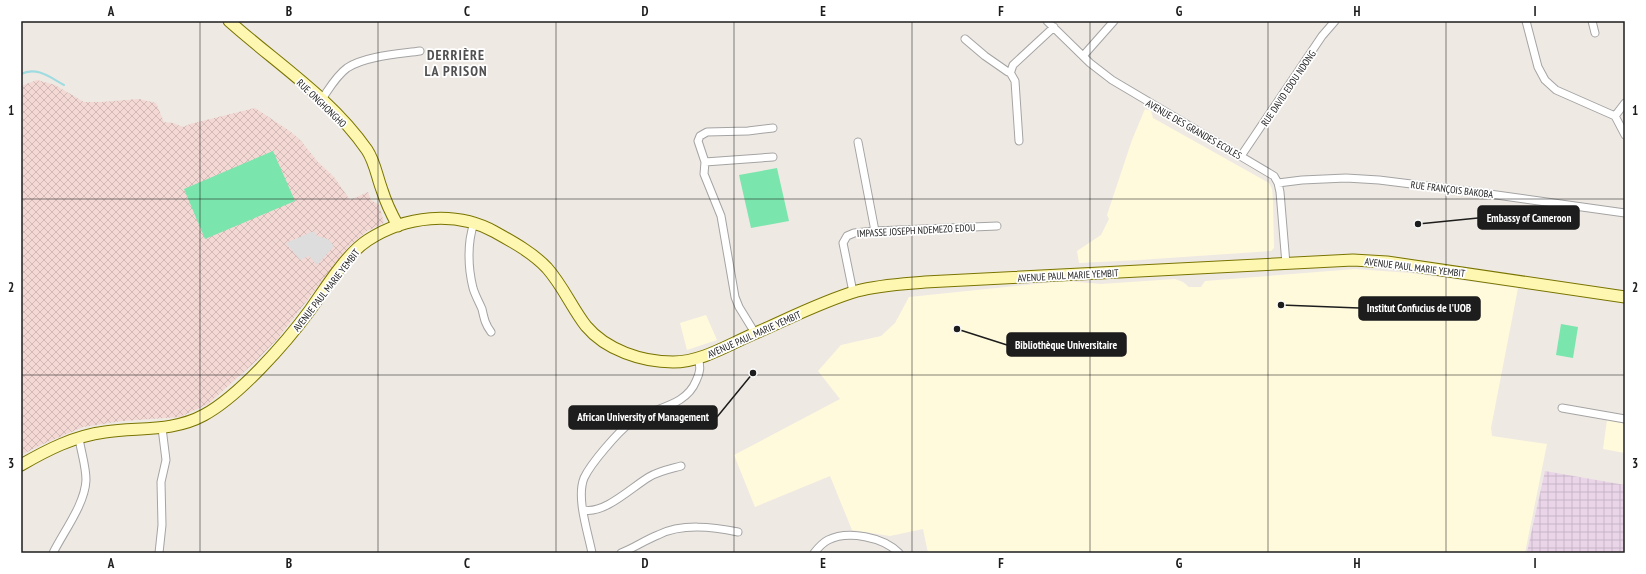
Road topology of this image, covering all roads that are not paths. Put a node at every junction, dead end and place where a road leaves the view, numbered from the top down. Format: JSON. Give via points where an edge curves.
{"nodes":[{"id":1,"x":1047,"y":21,"type":"edge"},
{"id":2,"x":1114,"y":21,"type":"edge"},
{"id":3,"x":1335,"y":21,"type":"edge"},
{"id":4,"x":1526,"y":21,"type":"edge"},
{"id":5,"x":1592,"y":21,"type":"edge"},
{"id":6,"x":234,"y":23,"type":"edge"},
{"id":7,"x":1054,"y":28,"type":"junction"},
{"id":8,"x":1595,"y":33,"type":"dead end"},
{"id":9,"x":965,"y":39,"type":"dead end"},
{"id":10,"x":420,"y":51,"type":"dead end"},
{"id":11,"x":1083,"y":56,"type":"junction"},
{"id":12,"x":1010,"y":72,"type":"junction"},
{"id":13,"x":322,"y":100,"type":"junction"},
{"id":14,"x":1625,"y":103,"type":"edge"},
{"id":15,"x":1615,"y":116,"type":"junction"},
{"id":16,"x":773,"y":128,"type":"dead end"},
{"id":17,"x":1625,"y":135,"type":"edge"},
{"id":18,"x":1019,"y":141,"type":"dead end"},
{"id":19,"x":858,"y":142,"type":"dead end"},
{"id":20,"x":1241,"y":156,"type":"junction"},
{"id":21,"x":773,"y":157,"type":"dead end"},
{"id":22,"x":705,"y":162,"type":"junction"},
{"id":23,"x":1278,"y":183,"type":"junction"},
{"id":24,"x":1625,"y":213,"type":"edge"},
{"id":25,"x":474,"y":223,"type":"junction"},
{"id":26,"x":398,"y":226,"type":"junction"},
{"id":27,"x":997,"y":226,"type":"dead end"},
{"id":28,"x":875,"y":231,"type":"junction"},
{"id":29,"x":1286,"y":264,"type":"junction"},
{"id":30,"x":853,"y":292,"type":"junction"},
{"id":31,"x":1625,"y":297,"type":"edge"},
{"id":32,"x":491,"y":332,"type":"dead end"},
{"id":33,"x":755,"y":333,"type":"junction"},
{"id":34,"x":698,"y":358,"type":"junction"},
{"id":35,"x":1562,"y":408,"type":"dead end"},
{"id":36,"x":1625,"y":419,"type":"edge"},
{"id":37,"x":162,"y":428,"type":"junction"},
{"id":38,"x":79,"y":438,"type":"junction"},
{"id":39,"x":21,"y":465,"type":"edge"},
{"id":40,"x":682,"y":466,"type":"dead end"},
{"id":41,"x":584,"y":510,"type":"junction"},
{"id":42,"x":738,"y":532,"type":"dead end"},
{"id":43,"x":640,"y":544,"type":"junction"},
{"id":44,"x":53,"y":553,"type":"edge"},
{"id":45,"x":159,"y":553,"type":"edge"},
{"id":46,"x":592,"y":553,"type":"edge"},
{"id":47,"x":621,"y":553,"type":"edge"},
{"id":48,"x":641,"y":553,"type":"edge"},
{"id":49,"x":814,"y":553,"type":"edge"},
{"id":50,"x":899,"y":553,"type":"edge"}],
"edges":[{"from":1,"to":7,"type":"street","name":"AVENUE DES GRANDES ECOLES"},
{"from":2,"to":11,"type":"street"},
{"from":3,"to":20,"type":"street","name":"RUE DAVID EDOU NDONG","via":[[1322,36]]},
{"from":4,"to":15,"type":"street","via":[[1538,67],[1546,80],[1556,90]]},
{"from":5,"to":8,"type":"street"},
{"from":6,"to":13,"type":"main road","name":"RUE ONGHONGHO"},
{"from":7,"to":11,"type":"street","name":"AVENUE DES GRANDES ECOLES"},
{"from":7,"to":12,"type":"street","via":[[1014,65]]},
{"from":9,"to":12,"type":"street"},
{"from":10,"to":13,"type":"street","via":[[373,59],[348,68],[335,79]]},
{"from":11,"to":20,"type":"street","name":"AVENUE DES GRANDES ECOLES","via":[[1130,92]]},
{"from":12,"to":18,"type":"street","via":[[1015,81]]},
{"from":13,"to":26,"type":"main road","name":"RUE ONGHONGHO","via":[[368,151]]},
{"from":14,"to":15,"type":"street"},
{"from":15,"to":17,"type":"street"},
{"from":16,"to":22,"type":"street","via":[[703,134],[698,141]]},
{"from":19,"to":28,"type":"street"},
{"from":20,"to":23,"type":"street","name":"AVENUE DES GRANDES ECOLES","via":[[1274,176]]},
{"from":21,"to":22,"type":"street"},
{"from":22,"to":33,"type":"street","via":[[704,174],[722,222],[735,296]]},
{"from":23,"to":24,"type":"street","name":"RUE FRANÇOIS BAKOBA","via":[[1346,178],[1373,180]]},
{"from":23,"to":29,"type":"street"},
{"from":25,"to":26,"type":"main road","name":"AVENUE PAUL MARIE YEMBIT","via":[[448,218],[416,220]]},
{"from":25,"to":32,"type":"street","via":[[469,239],[473,288],[483,319]]},
{"from":25,"to":34,"type":"main road","name":"AVENUE PAUL MARIE YEMBIT","via":[[513,242],[543,264],[588,327],[608,344],[627,353],[659,361],[674,362]]},
{"from":26,"to":37,"type":"main road","name":"AVENUE PAUL MARIE YEMBIT","via":[[368,240],[352,254],[291,334],[224,401],[193,421]]},
{"from":27,"to":28,"type":"street","name":"IMPASSE JOSEPH NDEMEZO EDOU"},
{"from":28,"to":30,"type":"street","name":"IMPASSE JOSEPH NDEMEZO EDOU","via":[[854,233],[847,236],[843,243]]},
{"from":29,"to":30,"type":"main road","name":"AVENUE PAUL MARIE YEMBIT","via":[[925,282]]},
{"from":29,"to":31,"type":"main road","name":"AVENUE PAUL MARIE YEMBIT","via":[[1347,260],[1387,262]]},
{"from":30,"to":33,"type":"main road","name":"AVENUE PAUL MARIE YEMBIT"},
{"from":33,"to":34,"type":"main road","name":"AVENUE PAUL MARIE YEMBIT"},
{"from":34,"to":41,"type":"street","via":[[701,367],[699,375],[686,396],[632,422],[591,466],[584,478],[582,490]]},
{"from":35,"to":36,"type":"street"},
{"from":37,"to":38,"type":"main road","name":"AVENUE PAUL MARIE YEMBIT","via":[[105,432]]},
{"from":37,"to":45,"type":"street","via":[[166,460],[161,482]]},
{"from":38,"to":39,"type":"main road","name":"AVENUE PAUL MARIE YEMBIT"},
{"from":38,"to":44,"type":"street","via":[[86,486],[80,503]]},
{"from":40,"to":41,"type":"street","via":[[650,477],[601,508]]},
{"from":41,"to":46,"type":"street"},
{"from":42,"to":43,"type":"street","via":[[711,527],[676,530]]},
{"from":43,"to":47,"type":"street"},
{"from":43,"to":48,"type":"street"},
{"from":49,"to":50,"type":"street","via":[[828,540],[848,536],[879,540]]}]}
